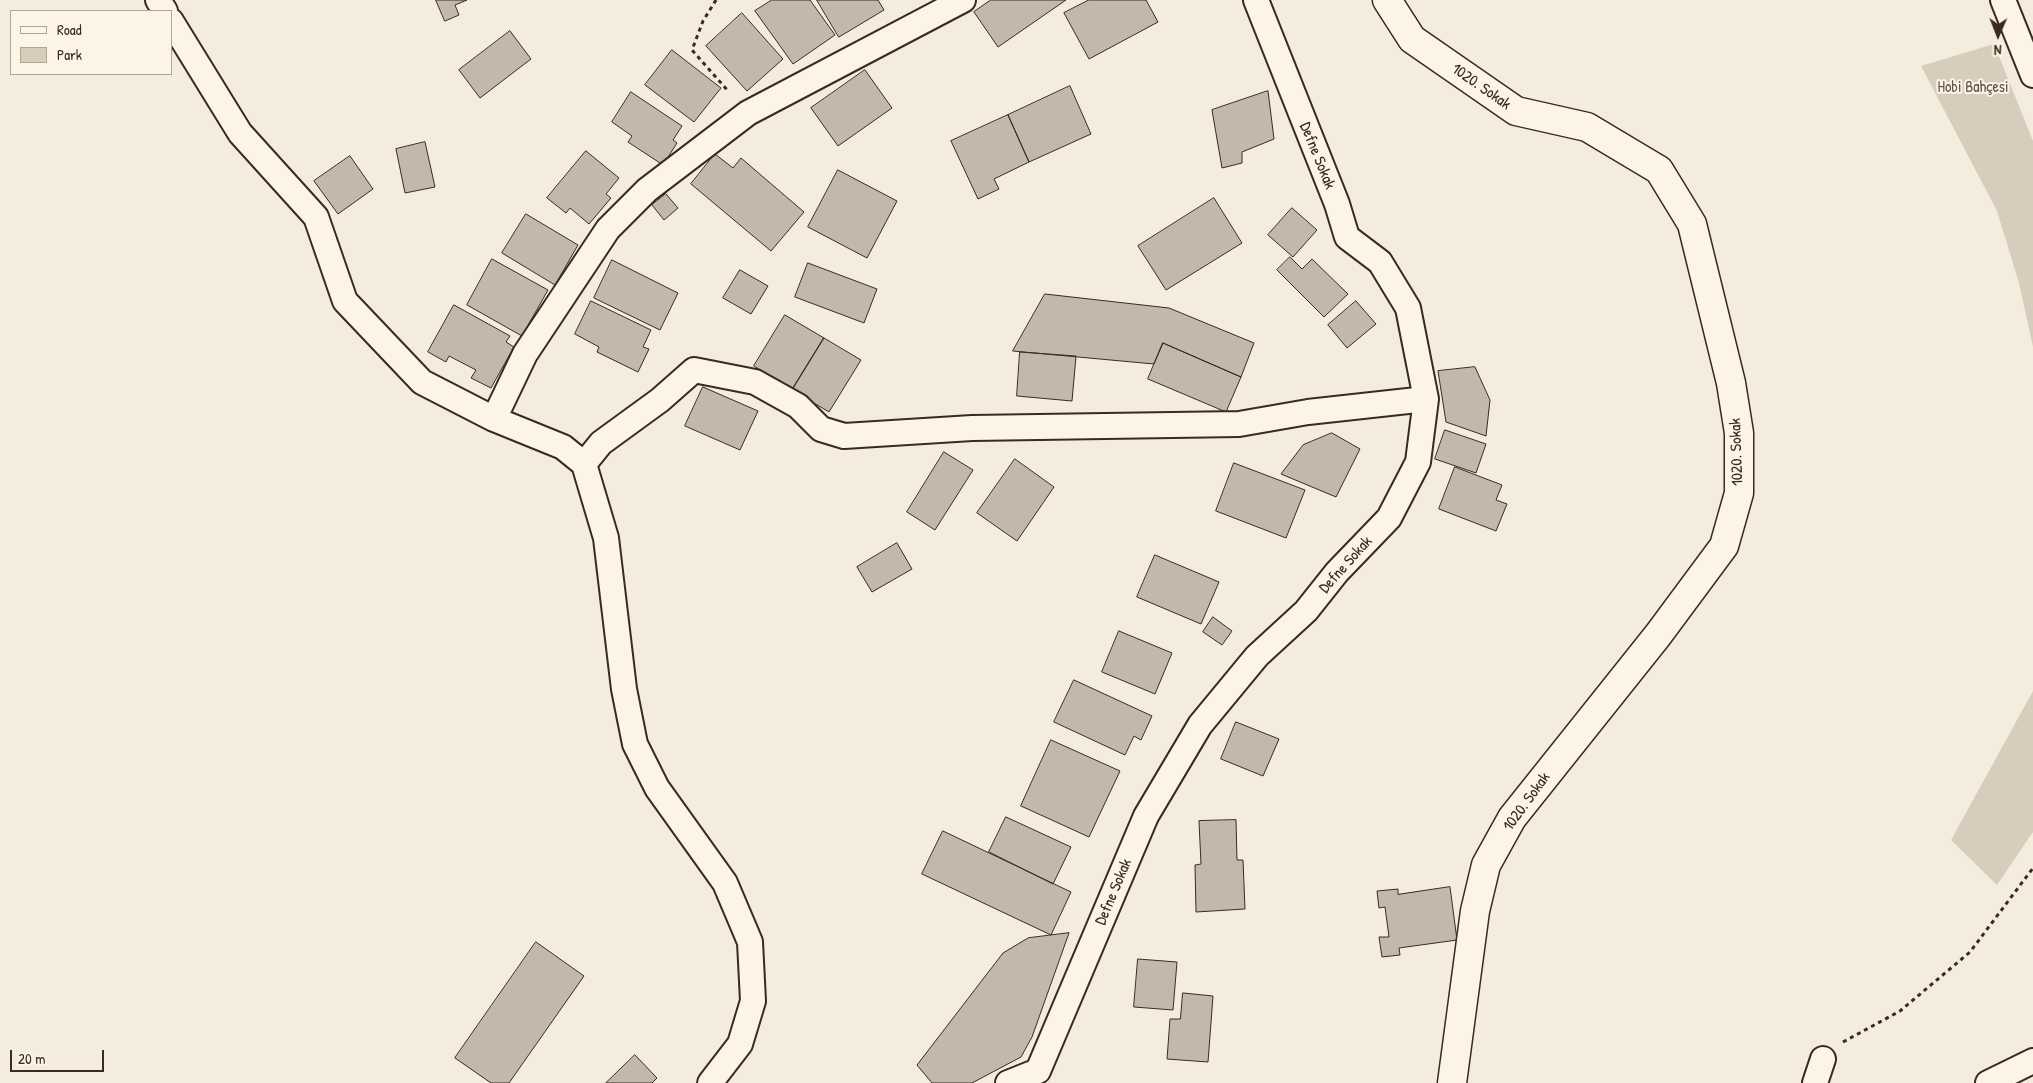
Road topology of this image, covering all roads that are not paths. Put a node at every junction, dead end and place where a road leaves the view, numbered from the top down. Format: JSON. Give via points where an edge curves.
{"nodes":[{"id":1,"x":962,"y":0,"type":"edge"},
{"id":2,"x":1256,"y":0,"type":"edge"},
{"id":3,"x":1387,"y":0,"type":"edge"},
{"id":4,"x":2003,"y":0,"type":"edge"},
{"id":5,"x":172,"y":23,"type":"edge"},
{"id":6,"x":2033,"y":76,"type":"edge"},
{"id":7,"x":1426,"y":398,"type":"junction"},
{"id":8,"x":494,"y":419,"type":"junction"},
{"id":9,"x":584,"y":464,"type":"junction"},
{"id":10,"x":1823,"y":1059,"type":"road end"},
{"id":11,"x":2033,"y":1061,"type":"edge"},
{"id":12,"x":710,"y":1083,"type":"edge"},
{"id":13,"x":1008,"y":1083,"type":"edge"},
{"id":14,"x":1452,"y":1083,"type":"edge"},
{"id":15,"x":1815,"y":1083,"type":"edge"},
{"id":16,"x":1988,"y":1083,"type":"edge"}],
"edges":[{"from":1,"to":8,"type":"street","via":[[748,113],[647,190],[608,229],[525,354]]},
{"from":2,"to":7,"type":"street","name":"Defne Sokak","via":[[1348,238],[1380,262],[1408,308]]},
{"from":3,"to":14,"type":"street","name":"1020. Sokak","via":[[1412,39],[1516,111],[1587,127],[1659,170],[1692,224],[1739,433],[1739,493],[1724,546],[1658,635],[1512,818],[1486,865],[1475,911]]},
{"from":4,"to":6,"type":"street"},
{"from":5,"to":8,"type":"street","via":[[240,132],[316,217],[345,301],[422,382]]},
{"from":7,"to":9,"type":"street","via":[[1239,424],[972,428],[844,436],[821,429],[798,406],[755,382],[694,370],[660,400],[601,443]]},
{"from":7,"to":13,"type":"street","name":"Defne Sokak","via":[[1418,462],[1388,518],[1337,572],[1306,611],[1256,656],[1200,726],[1146,816],[1038,1071]]},
{"from":8,"to":9,"type":"street","via":[[563,447]]},
{"from":9,"to":12,"type":"street","via":[[606,538],[624,689],[635,744],[657,788],[725,883],[750,942],[753,1001],[740,1044]]},
{"from":10,"to":15,"type":"street"},
{"from":11,"to":16,"type":"street"}]}
